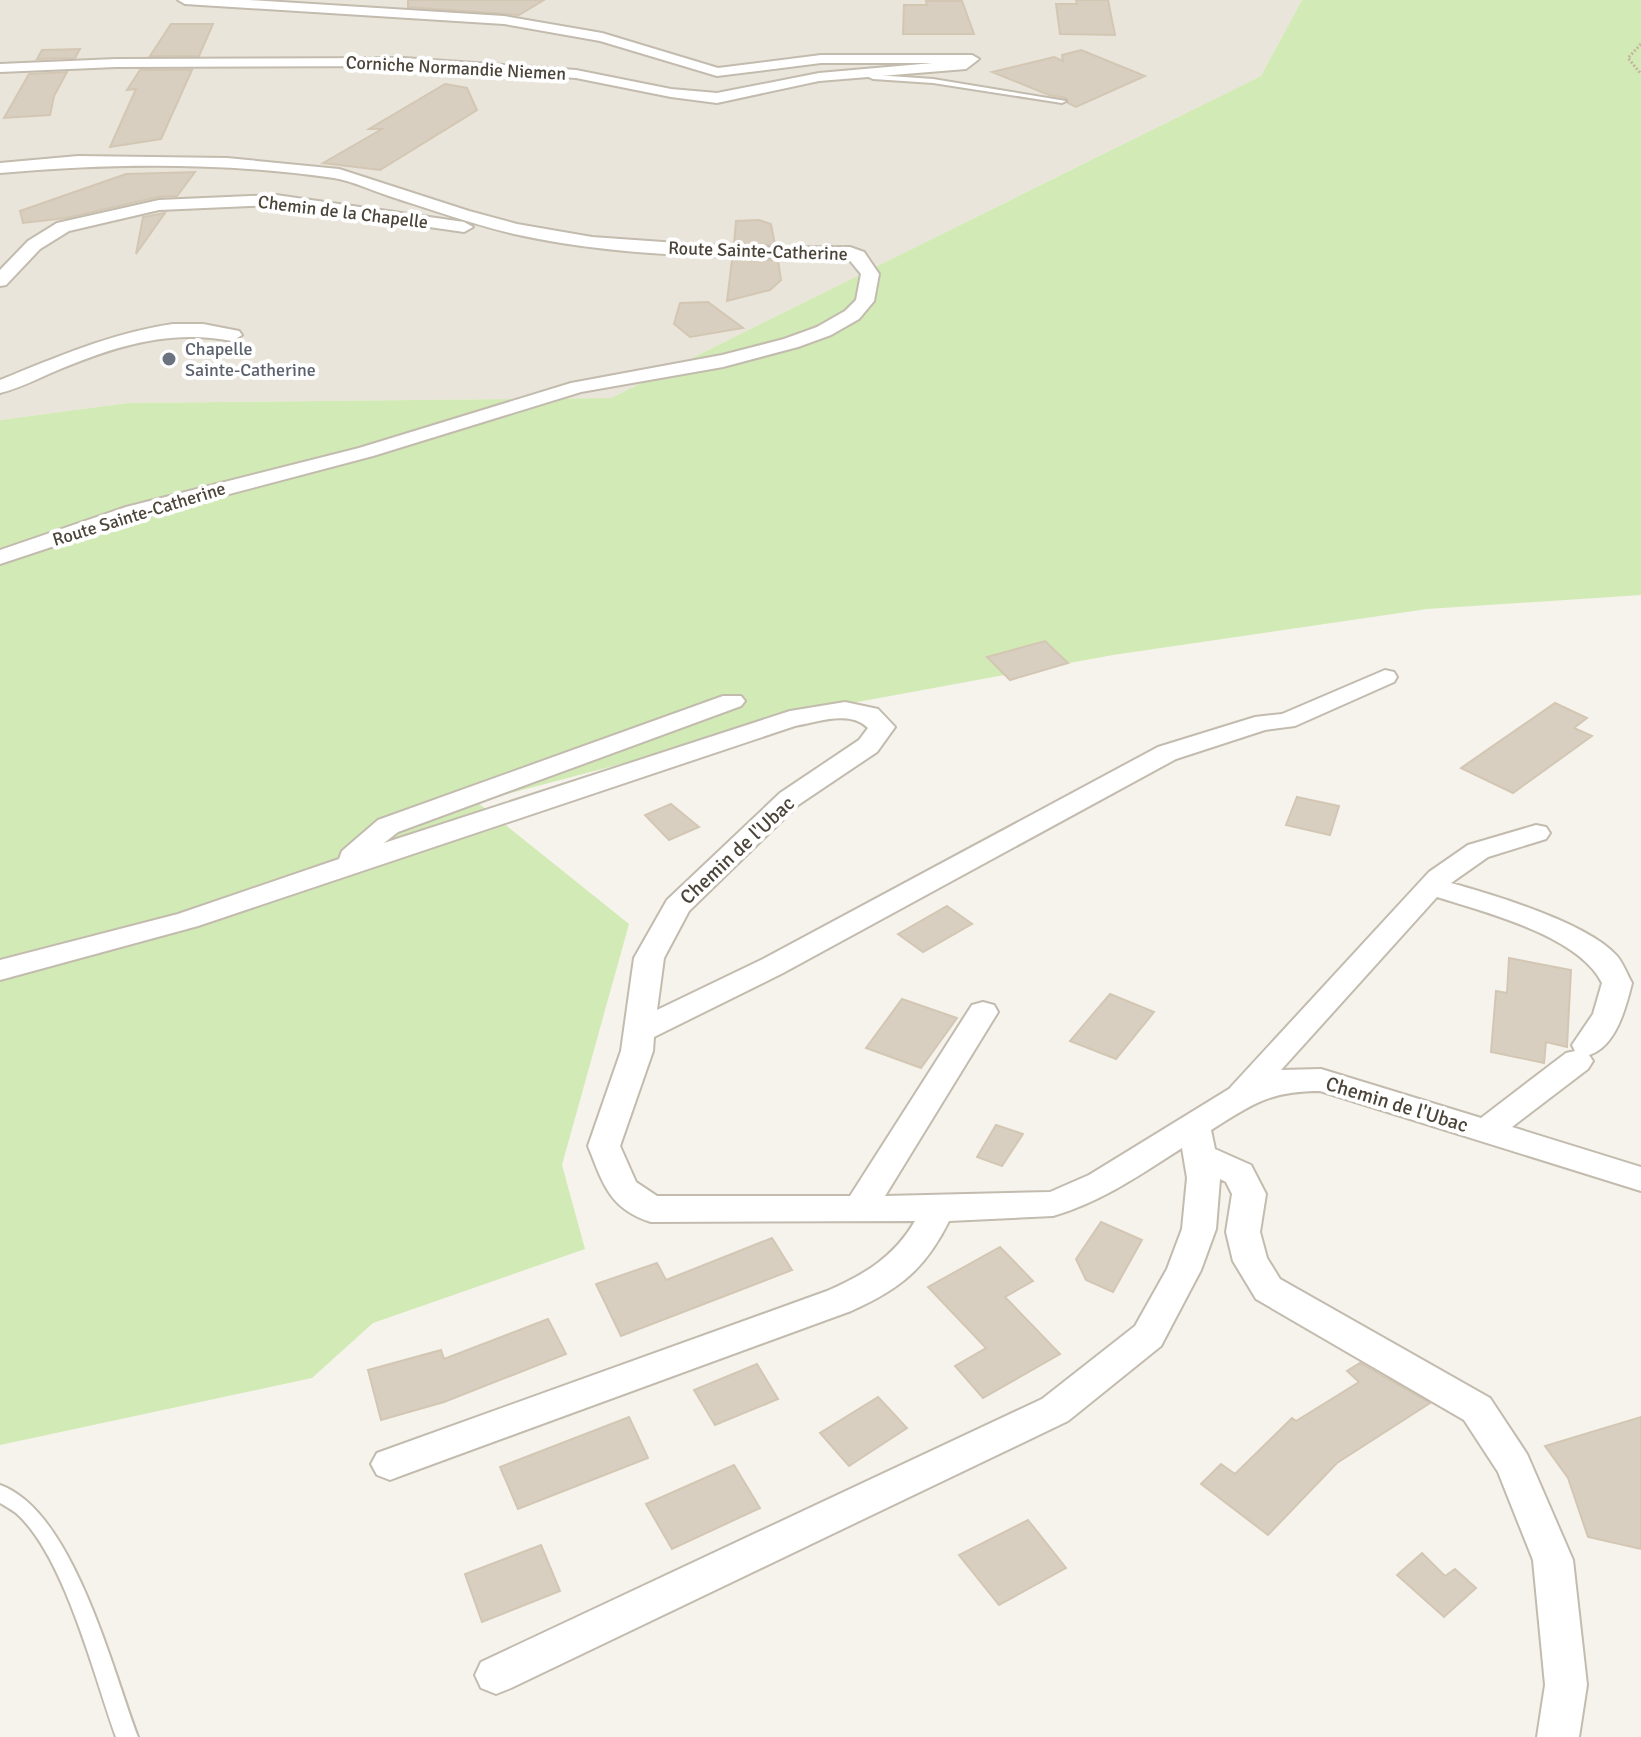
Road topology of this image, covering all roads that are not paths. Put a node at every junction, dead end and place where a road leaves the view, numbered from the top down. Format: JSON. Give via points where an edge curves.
{"nodes":[{"id":1,"x":185,"y":0,"type":"edge"},
{"id":2,"x":0,"y":68,"type":"edge"},
{"id":3,"x":867,"y":73,"type":"junction"},
{"id":4,"x":1062,"y":101,"type":"dead end"},
{"id":5,"x":0,"y":168,"type":"edge"},
{"id":6,"x":516,"y":229,"type":"junction"},
{"id":7,"x":0,"y":281,"type":"edge"},
{"id":8,"x":232,"y":335,"type":"dead end"},
{"id":9,"x":0,"y":387,"type":"edge"},
{"id":10,"x":0,"y":557,"type":"edge"},
{"id":11,"x":1385,"y":677,"type":"dead end"},
{"id":12,"x":732,"y":701,"type":"dead end"},
{"id":13,"x":1536,"y":833,"type":"dead end"},
{"id":14,"x":339,"y":868,"type":"junction"},
{"id":15,"x":1432,"y":886,"type":"junction"},
{"id":16,"x":0,"y":970,"type":"edge"},
{"id":17,"x":983,"y":1012,"type":"dead end"},
{"id":18,"x":639,"y":1032,"type":"junction"},
{"id":19,"x":1239,"y":1097,"type":"junction"},
{"id":20,"x":1486,"y":1131,"type":"junction"},
{"id":21,"x":1197,"y":1140,"type":"junction"},
{"id":22,"x":1641,"y":1179,"type":"edge"},
{"id":23,"x":860,"y":1208,"type":"junction"},
{"id":24,"x":938,"y":1208,"type":"junction"},
{"id":25,"x":390,"y":1464,"type":"dead end"},
{"id":26,"x":0,"y":1493,"type":"edge"},
{"id":27,"x":496,"y":1675,"type":"dead end"},
{"id":28,"x":127,"y":1737,"type":"edge"},
{"id":29,"x":1558,"y":1737,"type":"edge"}],
"edges":[{"from":1,"to":3,"type":"street","name":"Corniche Normandie Niemen","via":[[504,20],[617,40],[717,72],[821,59],[972,59],[966,65]]},
{"from":2,"to":3,"type":"street","name":"Corniche Normandie Niemen","via":[[404,62],[576,74],[717,98]]},
{"from":3,"to":4,"type":"lane"},
{"from":5,"to":6,"type":"street","name":"Route Sainte-Catherine","via":[[148,161],[339,174]]},
{"from":6,"to":7,"type":"street","name":"Chemin de la Chapelle","via":[[435,224],[276,200],[159,205],[63,227],[34,245]]},
{"from":6,"to":10,"type":"street","name":"Route Sainte-Catherine","via":[[650,247],[850,252],[870,274],[870,286],[852,315],[791,343],[578,387],[366,452],[163,503]]},
{"from":8,"to":9,"type":"street","via":[[207,328],[156,331]]},
{"from":11,"to":18,"type":"street","via":[[1286,721],[1264,722],[1167,753],[773,966]]},
{"from":12,"to":14,"type":"street","via":[[388,826]]},
{"from":13,"to":15,"type":"street","via":[[1478,851]]},
{"from":14,"to":16,"type":"street","name":"Chemin de l'Ubac","via":[[188,920]]},
{"from":14,"to":18,"type":"street","name":"Chemin de l'Ubac","via":[[790,719],[845,710],[869,714],[882,727],[868,746],[789,799],[677,906],[649,958]]},
{"from":15,"to":19,"type":"street"},
{"from":15,"to":20,"type":"street","via":[[1481,900],[1582,945],[1605,961],[1617,983],[1608,1016],[1582,1053]]},
{"from":17,"to":23,"type":"street"},
{"from":18,"to":23,"type":"street","name":"Chemin de l'Ubac","via":[[604,1146],[622,1190],[651,1209]]},
{"from":19,"to":20,"type":"street","name":"Chemin de l'Ubac","via":[[1285,1080],[1321,1080]]},
{"from":19,"to":21,"type":"street","name":"Chemin de l'Ubac"},
{"from":20,"to":22,"type":"street","name":"Chemin de l'Ubac"},
{"from":21,"to":24,"type":"street","name":"Chemin de l'Ubac","via":[[1053,1204]]},
{"from":21,"to":27,"type":"street","via":[[1204,1178],[1199,1229],[1184,1270],[1148,1336],[1055,1410]]},
{"from":21,"to":29,"type":"street","via":[[1239,1174],[1249,1194],[1243,1232],[1250,1261],[1268,1289],[1477,1409],[1514,1465],[1553,1560],[1566,1685]]},
{"from":23,"to":24,"type":"street","name":"Chemin de l'Ubac"},
{"from":24,"to":25,"type":"street","via":[[921,1244],[884,1281]]},
{"from":26,"to":28,"type":"lane","via":[[40,1523],[84,1612]]}]}
